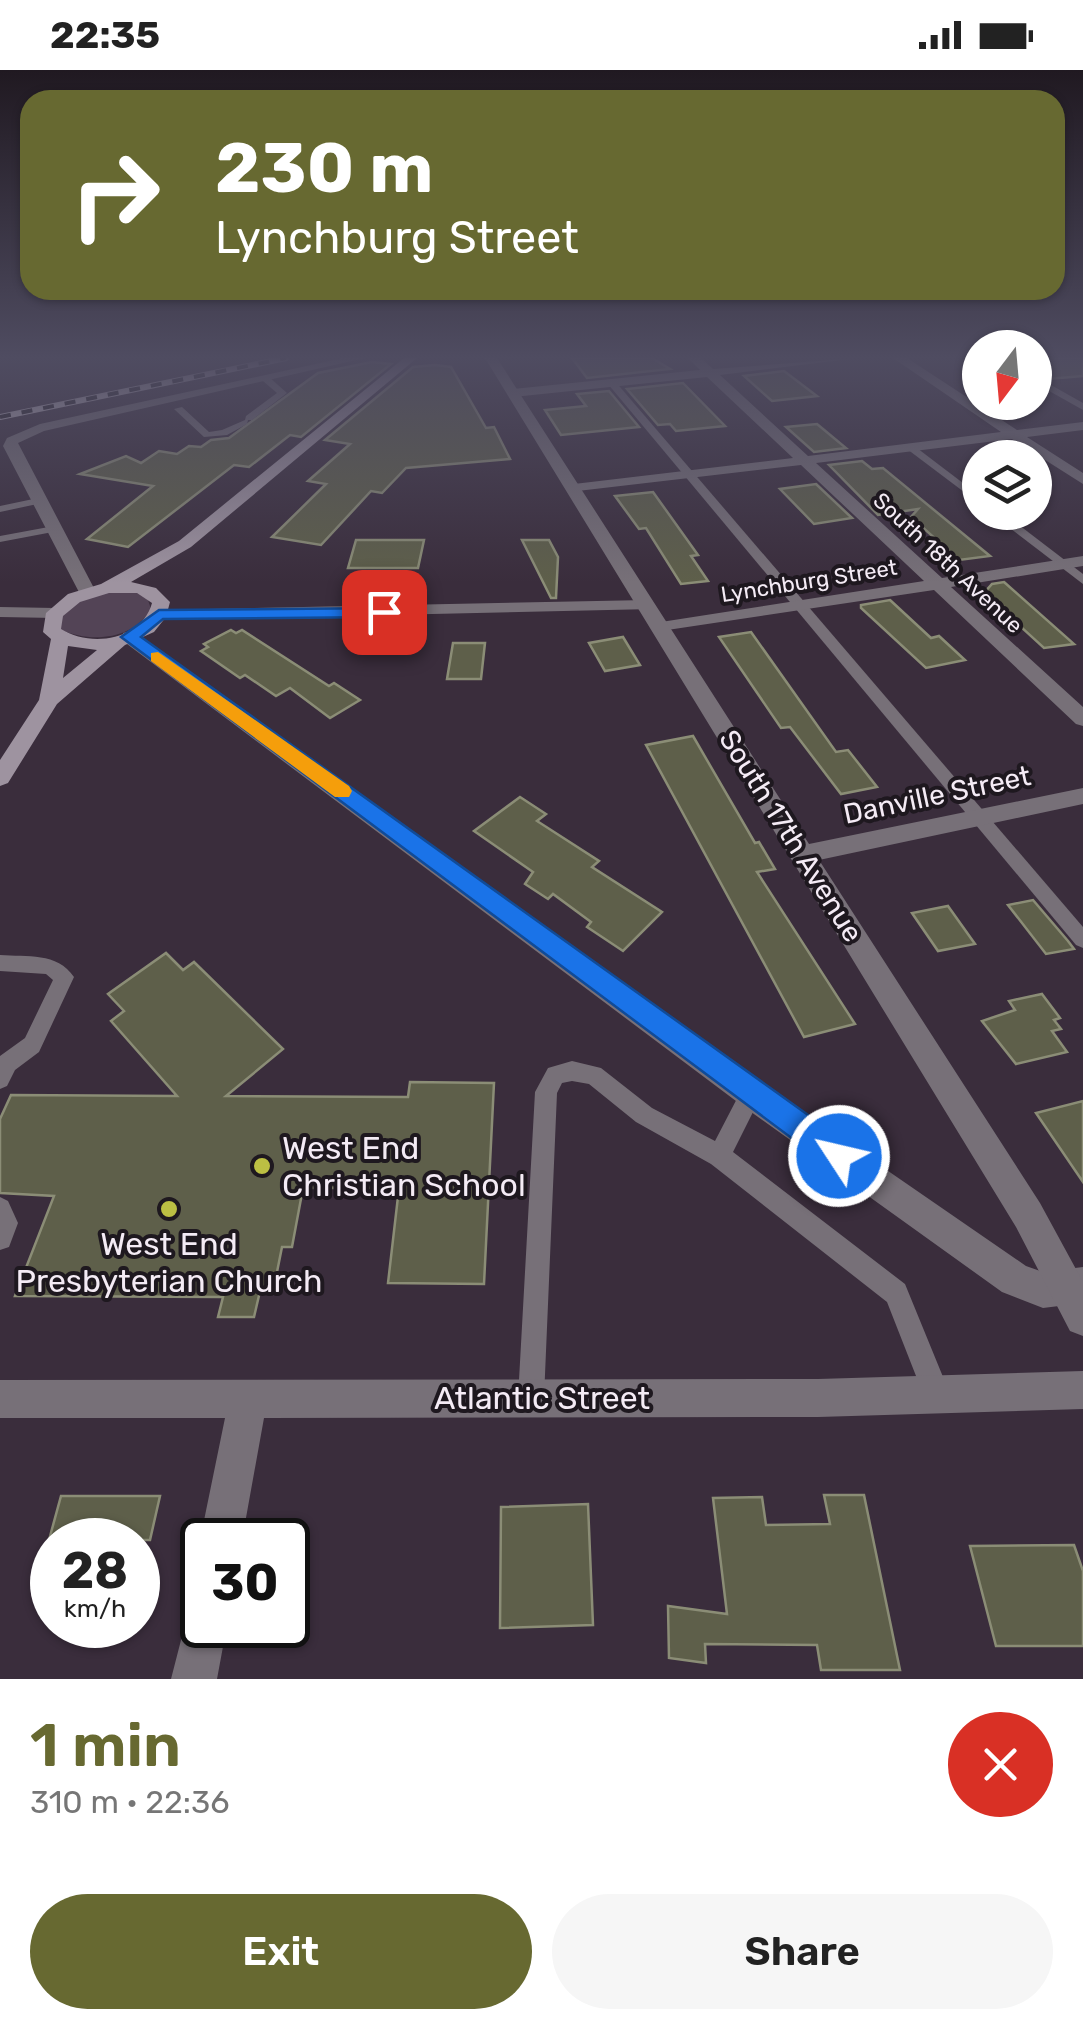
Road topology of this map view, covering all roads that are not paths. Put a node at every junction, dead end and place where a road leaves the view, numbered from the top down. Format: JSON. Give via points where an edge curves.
{"nodes":[{"id":1,"x":25,"y":433,"type":"edge"},
{"id":2,"x":319,"y":433,"type":"edge"},
{"id":3,"x":538,"y":433,"type":"edge"},
{"id":4,"x":655,"y":433,"type":"edge"},
{"id":5,"x":775,"y":433,"type":"edge"},
{"id":6,"x":1022,"y":433,"type":"edge"},
{"id":7,"x":1014,"y":434,"type":"junction"},
{"id":8,"x":910,"y":447,"type":"junction"},
{"id":9,"x":804,"y":460,"type":"junction"},
{"id":10,"x":690,"y":474,"type":"junction"},
{"id":11,"x":1083,"y":480,"type":"edge"},
{"id":12,"x":962,"y":487,"type":"edge"},
{"id":13,"x":574,"y":490,"type":"junction"},
{"id":14,"x":35,"y":496,"type":"junction"},
{"id":15,"x":0,"y":500,"type":"edge"},
{"id":16,"x":0,"y":509,"type":"edge"},
{"id":17,"x":54,"y":529,"type":"junction"},
{"id":18,"x":1018,"y":530,"type":"edge"},
{"id":19,"x":0,"y":539,"type":"edge"},
{"id":20,"x":184,"y":544,"type":"junction"},
{"id":21,"x":1083,"y":562,"type":"edge"},
{"id":22,"x":1062,"y":564,"type":"junction"},
{"id":23,"x":1083,"y":580,"type":"edge"},
{"id":24,"x":938,"y":584,"type":"junction"},
{"id":25,"x":107,"y":588,"type":"junction"},
{"id":26,"x":88,"y":592,"type":"junction"},
{"id":27,"x":152,"y":592,"type":"junction"},
{"id":28,"x":647,"y":605,"type":"junction"},
{"id":29,"x":800,"y":605,"type":"junction"},
{"id":30,"x":0,"y":612,"type":"edge"},
{"id":31,"x":55,"y":613,"type":"junction"},
{"id":32,"x":159,"y":614,"type":"junction"},
{"id":33,"x":661,"y":628,"type":"junction"},
{"id":34,"x":60,"y":639,"type":"junction"},
{"id":35,"x":124,"y":639,"type":"junction"},
{"id":36,"x":49,"y":700,"type":"junction"},
{"id":37,"x":1083,"y":719,"type":"edge"},
{"id":38,"x":0,"y":778,"type":"edge"},
{"id":39,"x":1083,"y":796,"type":"edge"},
{"id":40,"x":981,"y":817,"type":"junction"},
{"id":41,"x":803,"y":854,"type":"junction"},
{"id":42,"x":1083,"y":940,"type":"edge"},
{"id":43,"x":0,"y":964,"type":"edge"},
{"id":44,"x":2,"y":1068,"type":"edge"},
{"id":45,"x":751,"y":1094,"type":"junction"},
{"id":46,"x":719,"y":1156,"type":"junction"},
{"id":47,"x":0,"y":1209,"type":"edge"},
{"id":48,"x":0,"y":1238,"type":"edge"},
{"id":49,"x":1078,"y":1297,"type":"edge"},
{"id":50,"x":1083,"y":1390,"type":"edge"},
{"id":51,"x":937,"y":1394,"type":"junction"},
{"id":52,"x":0,"y":1398,"type":"edge"},
{"id":53,"x":248,"y":1398,"type":"junction"},
{"id":54,"x":532,"y":1398,"type":"junction"},
{"id":55,"x":225,"y":1518,"type":"edge"},
{"id":56,"x":200,"y":1648,"type":"edge"},
{"id":57,"x":194,"y":1679,"type":"edge"}],
"edges":[{"from":1,"to":14,"type":"street","via":[[10,446]]},
{"from":2,"to":20,"type":"main road"},
{"from":3,"to":13,"type":"street","name":"South 17th Avenue"},
{"from":4,"to":10,"type":"lane"},
{"from":5,"to":9,"type":"street","name":"South 18th Avenue"},
{"from":6,"to":7,"type":"street"},
{"from":7,"to":8,"type":"street"},
{"from":7,"to":11,"type":"street"},
{"from":8,"to":9,"type":"street"},
{"from":8,"to":12,"type":"lane"},
{"from":9,"to":10,"type":"street"},
{"from":9,"to":24,"type":"street","name":"South 18th Avenue"},
{"from":10,"to":13,"type":"street"},
{"from":10,"to":29,"type":"lane"},
{"from":13,"to":28,"type":"street","name":"South 17th Avenue"},
{"from":14,"to":15,"type":"lane"},
{"from":14,"to":16,"type":"lane"},
{"from":14,"to":17,"type":"street"},
{"from":17,"to":19,"type":"lane"},
{"from":17,"to":26,"type":"street"},
{"from":18,"to":22,"type":"lane"},
{"from":20,"to":25,"type":"main road"},
{"from":20,"to":27,"type":"main road"},
{"from":21,"to":22,"type":"street","name":"Lynchburg Street"},
{"from":22,"to":23,"type":"lane"},
{"from":22,"to":24,"type":"street","name":"Lynchburg Street"},
{"from":24,"to":29,"type":"street","name":"Lynchburg Street"},
{"from":24,"to":37,"type":"street","name":"South 18th Avenue"},
{"from":25,"to":26,"type":"main road"},
{"from":25,"to":27,"type":"main road"},
{"from":26,"to":31,"type":"main road"},
{"from":27,"to":32,"type":"main road","via":[[161,602]]},
{"from":28,"to":32,"type":"street"},
{"from":28,"to":33,"type":"street","name":"South 17th Avenue"},
{"from":29,"to":33,"type":"street","name":"Lynchburg Street"},
{"from":29,"to":40,"type":"lane"},
{"from":30,"to":31,"type":"street"},
{"from":31,"to":34,"type":"main road","via":[[50,623]]},
{"from":32,"to":35,"type":"main road"},
{"from":33,"to":41,"type":"street","name":"South 17th Avenue"},
{"from":34,"to":35,"type":"main road","via":[[86,645]]},
{"from":34,"to":36,"type":"main road"},
{"from":35,"to":36,"type":"main road"},
{"from":35,"to":45,"type":"street"},
{"from":36,"to":38,"type":"main road"},
{"from":39,"to":40,"type":"street","name":"Danville Street"},
{"from":40,"to":41,"type":"street","name":"Danville Street"},
{"from":40,"to":42,"type":"lane"},
{"from":41,"to":49,"type":"street","name":"South 17th Avenue"},
{"from":43,"to":44,"type":"lane","via":[[50,966],[64,977],[32,1045]]},
{"from":45,"to":46,"type":"lane"},
{"from":45,"to":49,"type":"street","via":[[1016,1279]]},
{"from":46,"to":51,"type":"lane","via":[[896,1293]]},
{"from":46,"to":54,"type":"lane","via":[[644,1115],[594,1075],[555,1074],[546,1092]]},
{"from":47,"to":48,"type":"lane","via":[[6,1223]]},
{"from":50,"to":51,"type":"street","name":"Atlantic Street"},
{"from":51,"to":54,"type":"street","name":"Atlantic Street"},
{"from":52,"to":53,"type":"street","name":"Atlantic Street"},
{"from":53,"to":54,"type":"street","name":"Atlantic Street"},
{"from":53,"to":55,"type":"street"},
{"from":56,"to":57,"type":"street"}]}
